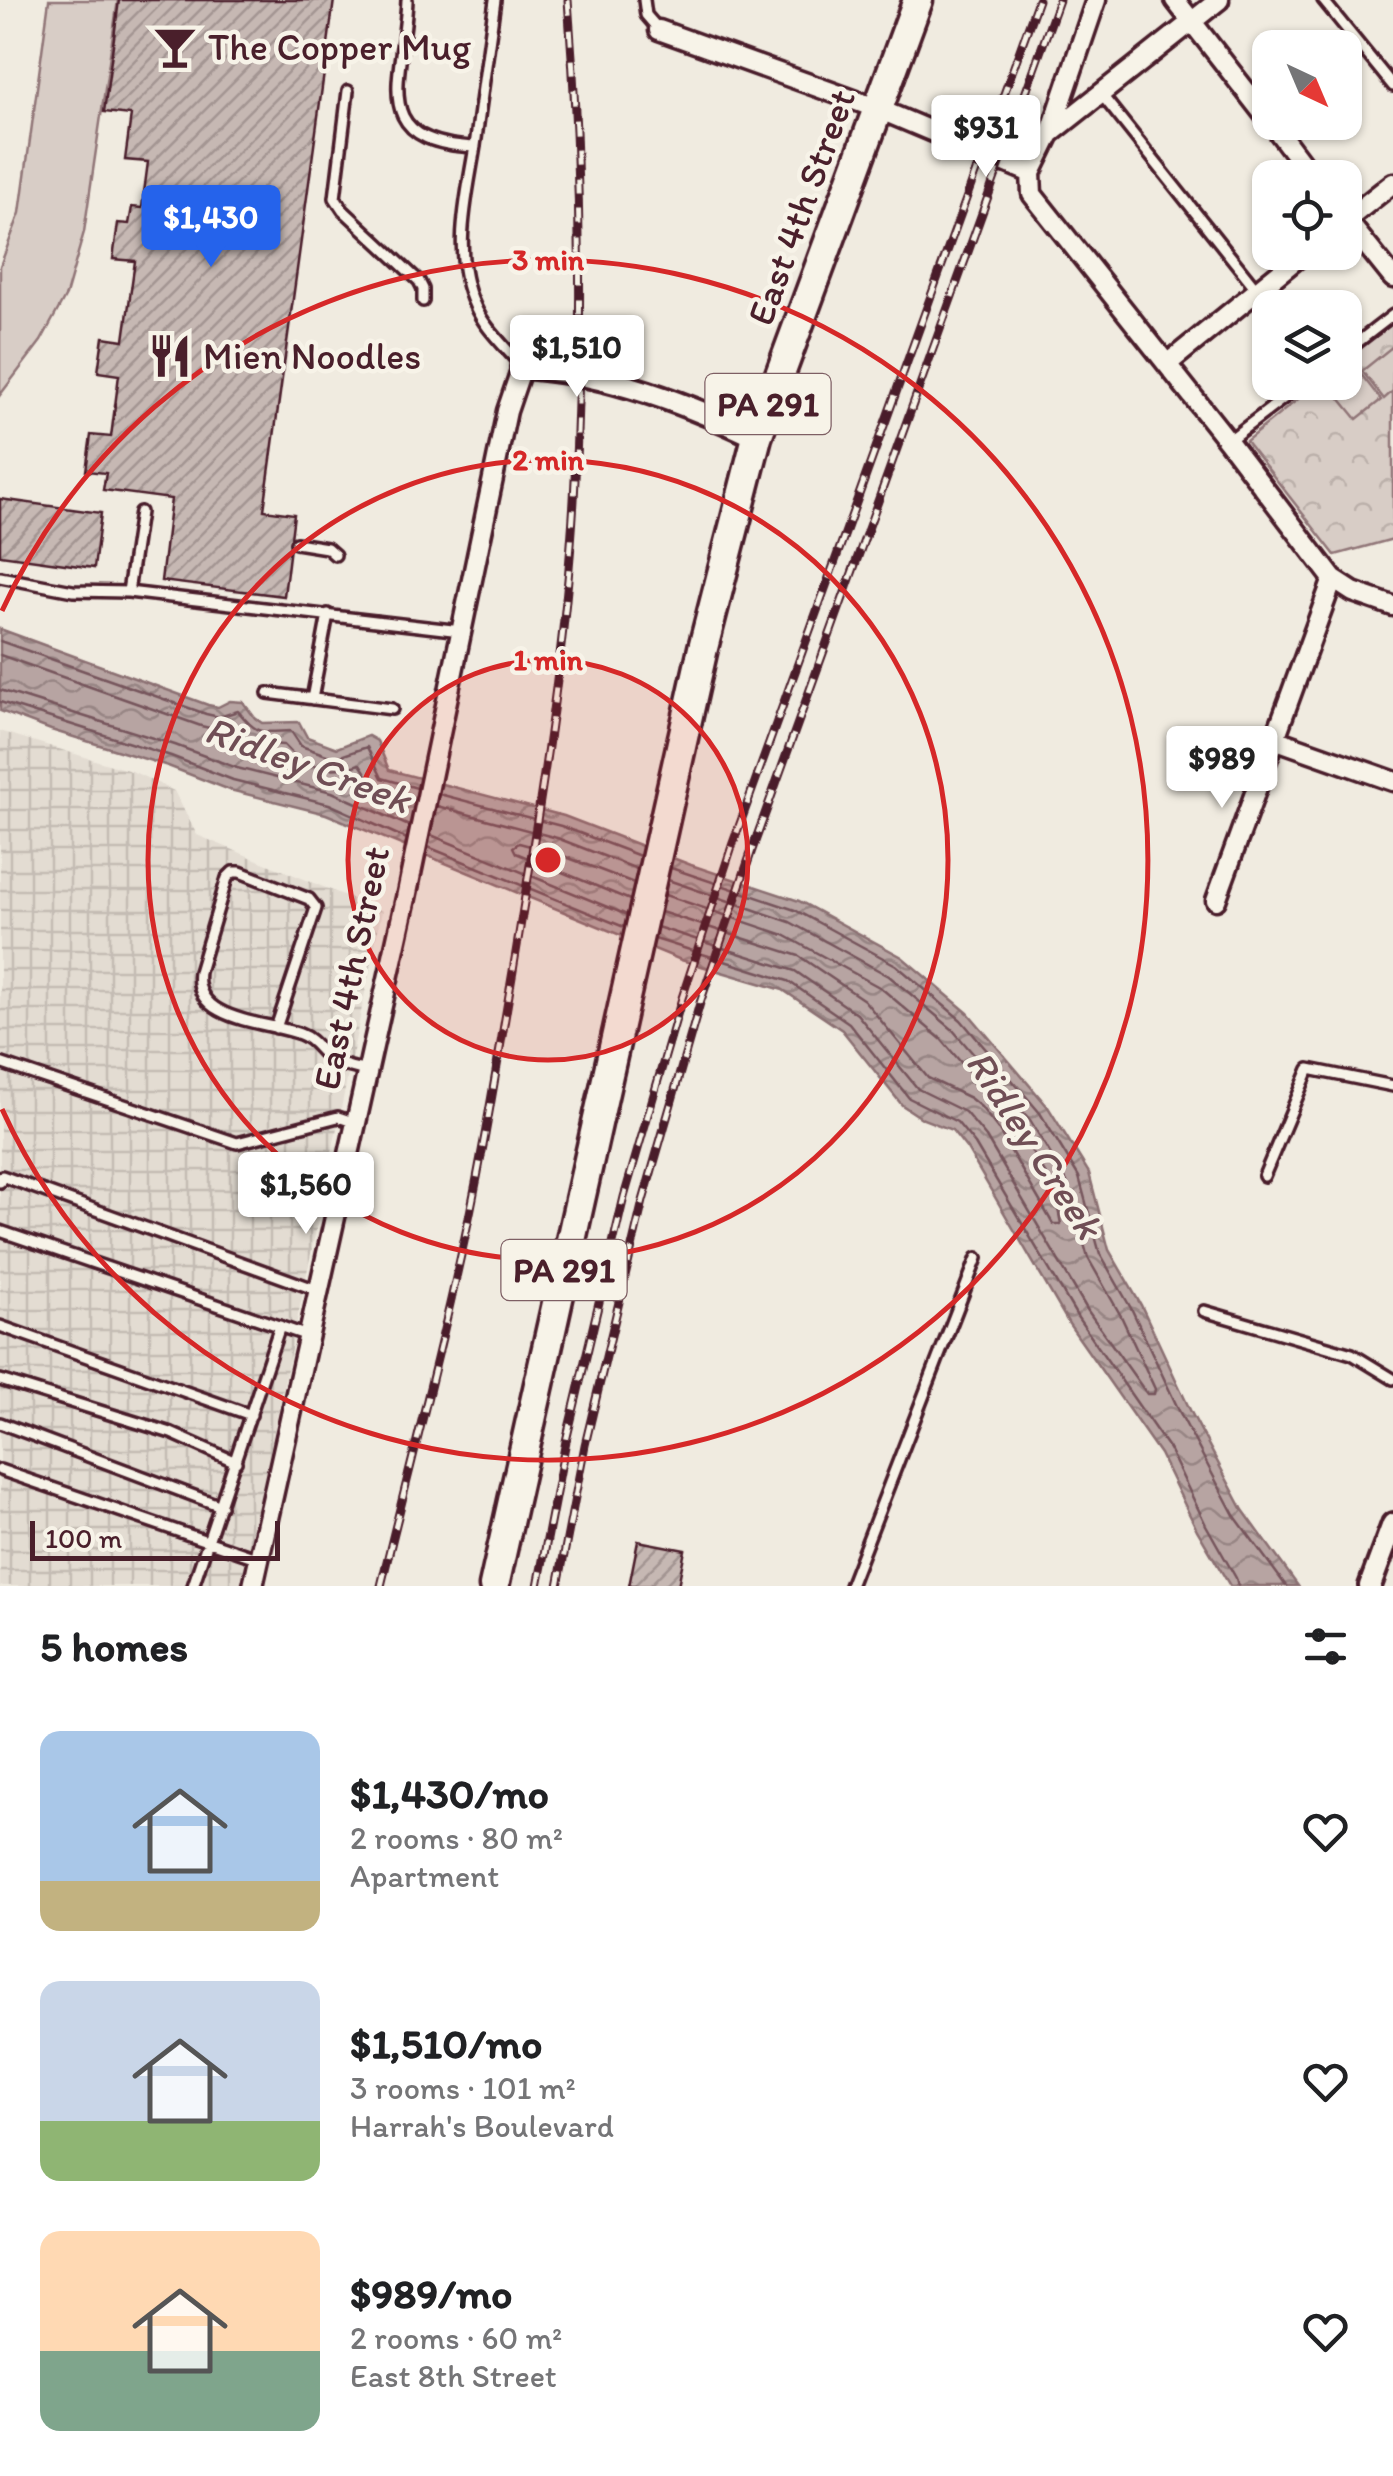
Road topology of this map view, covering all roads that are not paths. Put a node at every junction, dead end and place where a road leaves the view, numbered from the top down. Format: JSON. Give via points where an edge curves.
{"nodes":[{"id":1,"x":407,"y":0,"type":"edge"},
{"id":2,"x":495,"y":0,"type":"edge"},
{"id":3,"x":644,"y":0,"type":"edge"},
{"id":4,"x":918,"y":0,"type":"edge"},
{"id":5,"x":1096,"y":0,"type":"edge"},
{"id":6,"x":1174,"y":0,"type":"edge"},
{"id":7,"x":1219,"y":0,"type":"edge"},
{"id":8,"x":1323,"y":0,"type":"edge"},
{"id":9,"x":1192,"y":22,"type":"junction"},
{"id":10,"x":659,"y":30,"type":"joint"},
{"id":11,"x":1393,"y":86,"type":"edge"},
{"id":12,"x":348,"y":92,"type":"dead end"},
{"id":13,"x":1100,"y":94,"type":"junction"},
{"id":14,"x":1252,"y":99,"type":"edge"},
{"id":15,"x":876,"y":108,"type":"junction"},
{"id":16,"x":1050,"y":134,"type":"junction"},
{"id":17,"x":1284,"y":140,"type":"edge"},
{"id":18,"x":475,"y":147,"type":"junction"},
{"id":19,"x":1300,"y":160,"type":"edge"},
{"id":20,"x":1031,"y":173,"type":"junction"},
{"id":21,"x":1393,"y":182,"type":"edge"},
{"id":22,"x":1362,"y":207,"type":"edge"},
{"id":23,"x":1362,"y":241,"type":"edge"},
{"id":24,"x":1283,"y":270,"type":"edge"},
{"id":25,"x":1393,"y":278,"type":"edge"},
{"id":26,"x":1257,"y":290,"type":"edge"},
{"id":27,"x":1259,"y":290,"type":"edge"},
{"id":28,"x":1252,"y":296,"type":"edge"},
{"id":29,"x":423,"y":300,"type":"dead end"},
{"id":30,"x":1393,"y":315,"type":"edge"},
{"id":31,"x":1362,"y":339,"type":"edge"},
{"id":32,"x":1166,"y":364,"type":"junction"},
{"id":33,"x":522,"y":367,"type":"junction"},
{"id":34,"x":1282,"y":400,"type":"edge"},
{"id":35,"x":756,"y":437,"type":"junction"},
{"id":36,"x":1228,"y":441,"type":"junction"},
{"id":37,"x":140,"y":512,"type":"dead end"},
{"id":38,"x":296,"y":542,"type":"dead end"},
{"id":39,"x":335,"y":555,"type":"dead end"},
{"id":40,"x":0,"y":578,"type":"edge"},
{"id":41,"x":1333,"y":580,"type":"junction"},
{"id":42,"x":128,"y":592,"type":"junction"},
{"id":43,"x":1393,"y":606,"type":"edge"},
{"id":44,"x":328,"y":614,"type":"junction"},
{"id":45,"x":461,"y":631,"type":"junction"},
{"id":46,"x":268,"y":693,"type":"dead end"},
{"id":47,"x":312,"y":699,"type":"junction"},
{"id":48,"x":392,"y":709,"type":"dead end"},
{"id":49,"x":1274,"y":739,"type":"junction"},
{"id":50,"x":1393,"y":782,"type":"edge"},
{"id":51,"x":1216,"y":900,"type":"dead end"},
{"id":52,"x":276,"y":1028,"type":"junction"},
{"id":53,"x":0,"y":1064,"type":"edge"},
{"id":54,"x":367,"y":1071,"type":"junction"},
{"id":55,"x":1393,"y":1086,"type":"edge"},
{"id":56,"x":356,"y":1123,"type":"junction"},
{"id":57,"x":1264,"y":1176,"type":"dead end"},
{"id":58,"x":0,"y":1182,"type":"edge"},
{"id":59,"x":0,"y":1231,"type":"edge"},
{"id":60,"x":977,"y":1258,"type":"dead end"},
{"id":61,"x":318,"y":1290,"type":"junction"},
{"id":62,"x":1204,"y":1311,"type":"dead end"},
{"id":63,"x":0,"y":1326,"type":"edge"},
{"id":64,"x":280,"y":1326,"type":"junction"},
{"id":65,"x":308,"y":1336,"type":"junction"},
{"id":66,"x":1393,"y":1379,"type":"edge"},
{"id":67,"x":0,"y":1380,"type":"edge"},
{"id":68,"x":251,"y":1415,"type":"junction"},
{"id":69,"x":0,"y":1424,"type":"edge"},
{"id":70,"x":236,"y":1462,"type":"junction"},
{"id":71,"x":0,"y":1470,"type":"edge"},
{"id":72,"x":222,"y":1506,"type":"junction"},
{"id":73,"x":1393,"y":1524,"type":"edge"},
{"id":74,"x":210,"y":1543,"type":"junction"},
{"id":75,"x":259,"y":1559,"type":"junction"},
{"id":76,"x":193,"y":1586,"type":"edge"},
{"id":77,"x":253,"y":1586,"type":"edge"},
{"id":78,"x":494,"y":1586,"type":"edge"},
{"id":79,"x":850,"y":1586,"type":"edge"},
{"id":80,"x":1370,"y":1586,"type":"edge"}],
"edges":[{"from":1,"to":18,"type":"lane","via":[[401,117],[430,142]]},
{"from":2,"to":18,"type":"lane"},
{"from":3,"to":10,"type":"lane"},
{"from":4,"to":15,"type":"main road","name":"East 4th Street","number":"PA 291"},
{"from":5,"to":16,"type":"street"},
{"from":6,"to":9,"type":"street"},
{"from":7,"to":9,"type":"street"},
{"from":8,"to":11,"type":"lane"},
{"from":9,"to":13,"type":"street"},
{"from":9,"to":14,"type":"street"},
{"from":10,"to":15,"type":"street"},
{"from":12,"to":29,"type":"lane","via":[[336,198],[419,281]]},
{"from":13,"to":16,"type":"street"},
{"from":13,"to":26,"type":"lane"},
{"from":15,"to":20,"type":"street"},
{"from":15,"to":35,"type":"main road","name":"East 4th Street","number":"PA 291"},
{"from":16,"to":20,"type":"street"},
{"from":17,"to":19,"type":"street"},
{"from":18,"to":33,"type":"lane","via":[[464,209],[466,280],[488,328]]},
{"from":20,"to":32,"type":"street","via":[[1032,194]]},
{"from":21,"to":22,"type":"street"},
{"from":23,"to":25,"type":"street"},
{"from":24,"to":27,"type":"street"},
{"from":28,"to":32,"type":"street"},
{"from":30,"to":31,"type":"lane"},
{"from":32,"to":36,"type":"street"},
{"from":33,"to":35,"type":"street","via":[[558,369],[658,396]]},
{"from":33,"to":45,"type":"street","name":"East 4th Street"},
{"from":34,"to":36,"type":"lane"},
{"from":35,"to":78,"type":"main road","name":"East 4th Street","number":"PA 291"},
{"from":36,"to":41,"type":"street"},
{"from":37,"to":42,"type":"lane"},
{"from":38,"to":39,"type":"lane"},
{"from":40,"to":42,"type":"lane","via":[[72,591]]},
{"from":41,"to":43,"type":"street"},
{"from":41,"to":49,"type":"street"},
{"from":42,"to":44,"type":"lane"},
{"from":44,"to":45,"type":"lane"},
{"from":44,"to":47,"type":"lane"},
{"from":45,"to":54,"type":"street","name":"East 4th Street"},
{"from":46,"to":47,"type":"lane"},
{"from":47,"to":48,"type":"lane"},
{"from":49,"to":50,"type":"street"},
{"from":49,"to":51,"type":"street"},
{"from":52,"to":52,"type":"lane","via":[[213,1008],[197,987],[233,872],[309,899],[316,908]]},
{"from":52,"to":54,"type":"lane","via":[[307,1037],[340,1064]]},
{"from":53,"to":56,"type":"lane","via":[[236,1143],[338,1117]]},
{"from":54,"to":56,"type":"street","name":"East 4th Street"},
{"from":55,"to":57,"type":"lane","via":[[1309,1069]]},
{"from":56,"to":61,"type":"street","name":"East 4th Street"},
{"from":58,"to":61,"type":"lane","via":[[2,1176]]},
{"from":59,"to":64,"type":"lane"},
{"from":60,"to":79,"type":"lane"},
{"from":61,"to":65,"type":"street","name":"East 4th Street"},
{"from":62,"to":66,"type":"lane","via":[[1352,1354]]},
{"from":63,"to":68,"type":"lane"},
{"from":64,"to":65,"type":"lane"},
{"from":64,"to":68,"type":"lane"},
{"from":65,"to":75,"type":"street","name":"East 4th Street"},
{"from":67,"to":70,"type":"lane","via":[[171,1433]]},
{"from":68,"to":70,"type":"lane"},
{"from":69,"to":72,"type":"lane"},
{"from":70,"to":72,"type":"lane"},
{"from":71,"to":74,"type":"lane"},
{"from":72,"to":74,"type":"lane"},
{"from":73,"to":80,"type":"street"},
{"from":74,"to":75,"type":"lane"},
{"from":74,"to":76,"type":"lane"},
{"from":75,"to":77,"type":"street","name":"East 4th Street"}]}
